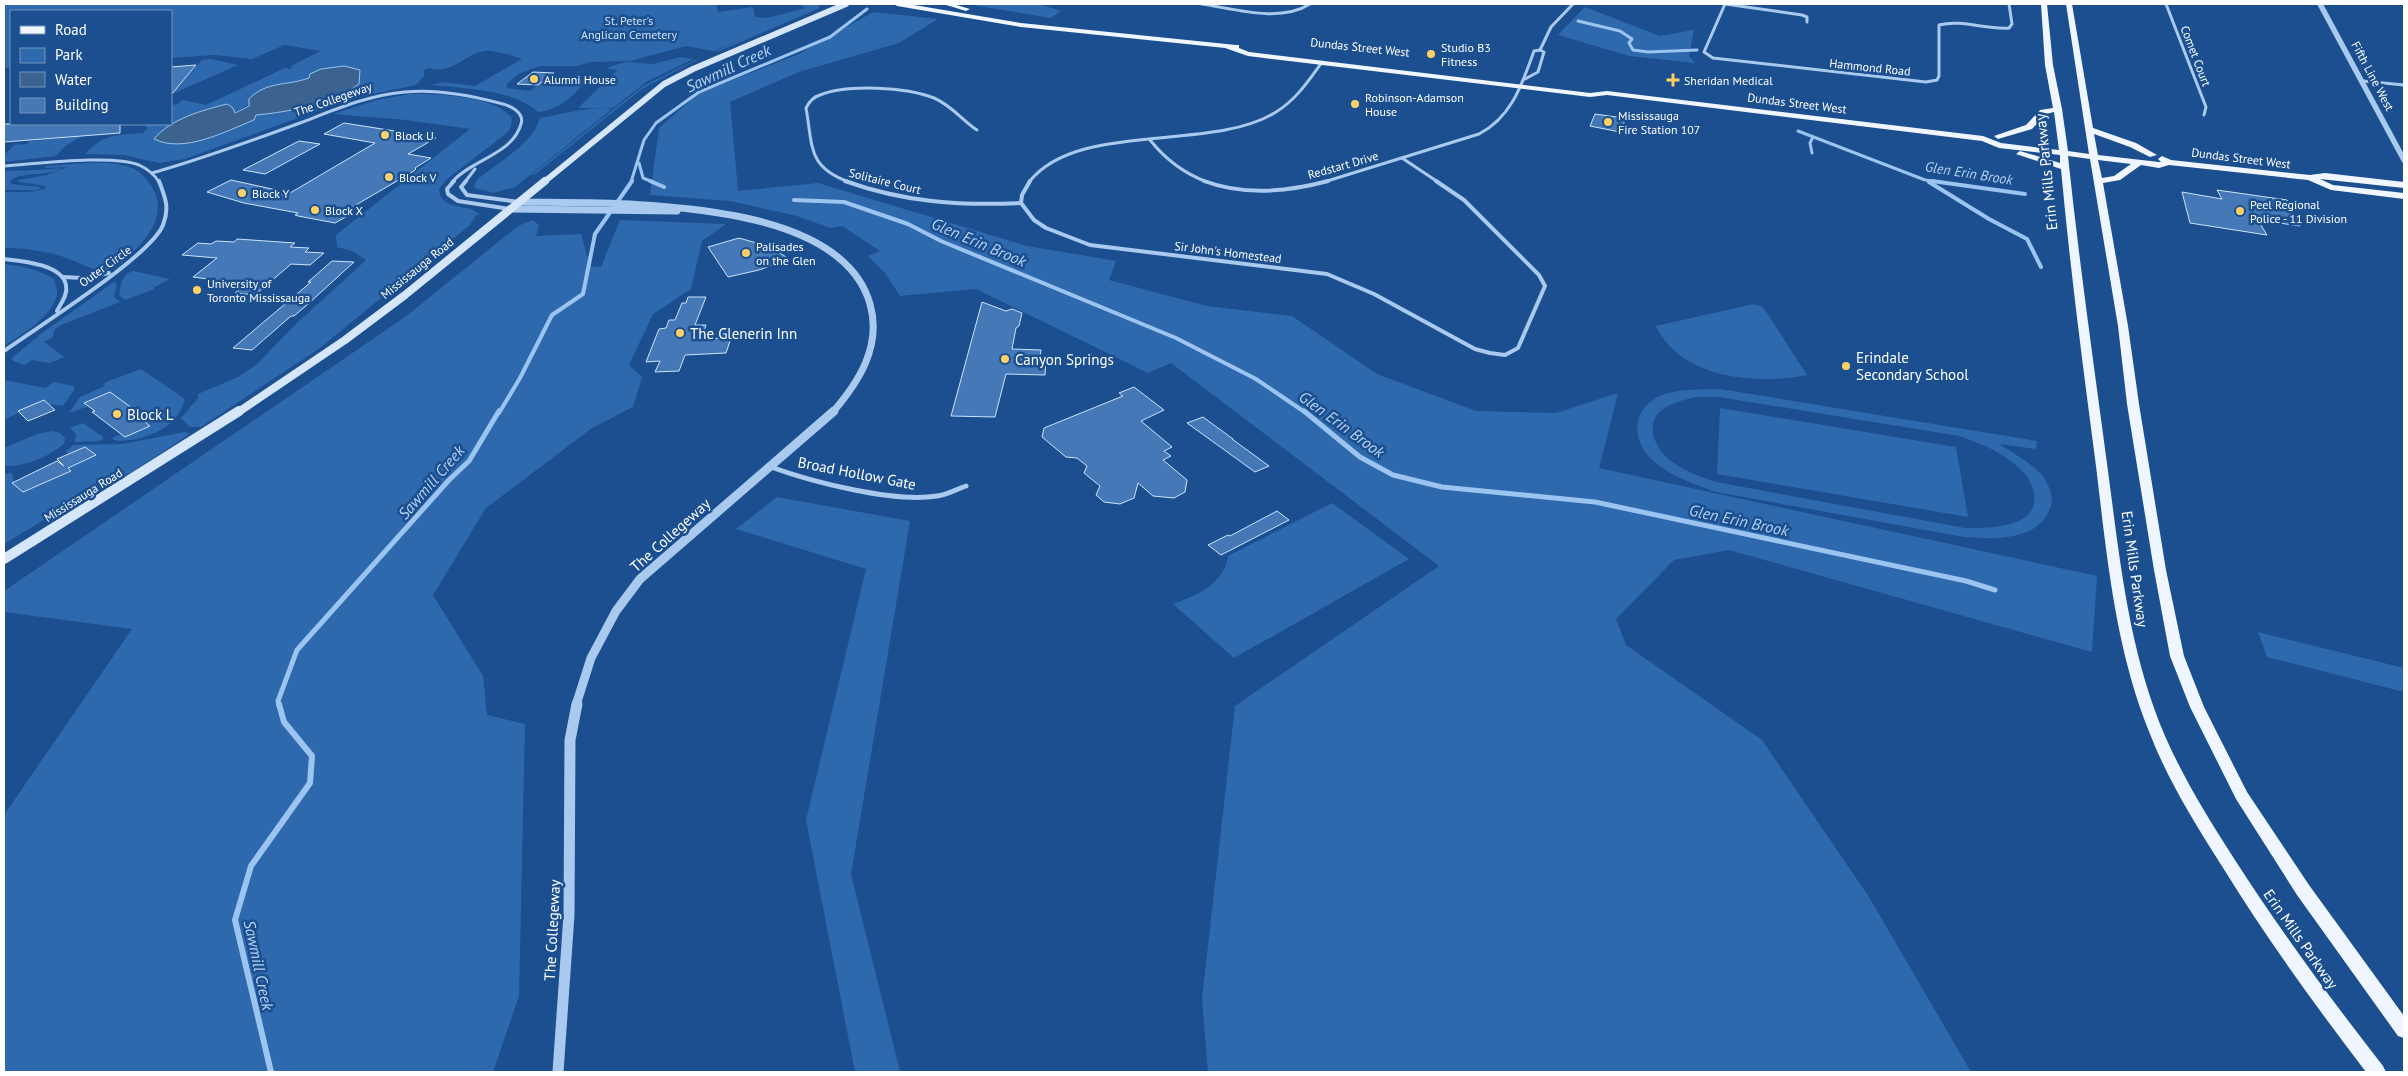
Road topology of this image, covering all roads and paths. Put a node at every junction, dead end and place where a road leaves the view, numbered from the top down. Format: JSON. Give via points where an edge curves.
{"nodes":[{"id":1,"x":846,"y":4,"type":"edge"},
{"id":2,"x":897,"y":4,"type":"edge"},
{"id":3,"x":946,"y":4,"type":"edge"},
{"id":4,"x":1202,"y":4,"type":"edge"},
{"id":5,"x":1310,"y":4,"type":"edge"},
{"id":6,"x":1573,"y":4,"type":"edge"},
{"id":7,"x":1725,"y":4,"type":"edge"},
{"id":8,"x":2009,"y":4,"type":"edge"},
{"id":9,"x":2044,"y":4,"type":"edge"},
{"id":10,"x":2070,"y":4,"type":"edge"},
{"id":11,"x":2166,"y":4,"type":"edge"},
{"id":12,"x":2320,"y":4,"type":"edge"},
{"id":13,"x":832,"y":7,"type":"edge"},
{"id":14,"x":1807,"y":22,"type":"dead end"},
{"id":15,"x":1042,"y":25,"type":"junction"},
{"id":16,"x":1228,"y":48,"type":"junction"},
{"id":17,"x":1540,"y":50,"type":"junction"},
{"id":18,"x":1322,"y":62,"type":"junction"},
{"id":19,"x":2363,"y":81,"type":"junction"},
{"id":20,"x":1524,"y":82,"type":"junction"},
{"id":21,"x":2404,"y":85,"type":"edge"},
{"id":22,"x":2058,"y":108,"type":"junction"},
{"id":23,"x":2204,"y":115,"type":"dead end"},
{"id":24,"x":977,"y":130,"type":"dead end"},
{"id":25,"x":2090,"y":130,"type":"junction"},
{"id":26,"x":1150,"y":140,"type":"junction"},
{"id":27,"x":1999,"y":141,"type":"junction"},
{"id":28,"x":2063,"y":149,"type":"junction"},
{"id":29,"x":2093,"y":152,"type":"junction"},
{"id":30,"x":2154,"y":155,"type":"junction"},
{"id":31,"x":1402,"y":158,"type":"junction"},
{"id":32,"x":2404,"y":160,"type":"edge"},
{"id":33,"x":482,"y":161,"type":"junction"},
{"id":34,"x":2141,"y":162,"type":"junction"},
{"id":35,"x":2168,"y":162,"type":"junction"},
{"id":36,"x":4,"y":166,"type":"edge"},
{"id":37,"x":2065,"y":167,"type":"junction"},
{"id":38,"x":152,"y":173,"type":"junction"},
{"id":39,"x":2310,"y":178,"type":"junction"},
{"id":40,"x":2098,"y":181,"type":"junction"},
{"id":41,"x":2404,"y":185,"type":"edge"},
{"id":42,"x":2404,"y":196,"type":"edge"},
{"id":43,"x":519,"y":202,"type":"junction"},
{"id":44,"x":1021,"y":203,"type":"junction"},
{"id":45,"x":577,"y":204,"type":"joint"},
{"id":46,"x":510,"y":209,"type":"junction"},
{"id":47,"x":697,"y":210,"type":"junction"},
{"id":48,"x":4,"y":259,"type":"edge"},
{"id":49,"x":113,"y":272,"type":"junction"},
{"id":50,"x":63,"y":277,"type":"junction"},
{"id":51,"x":54,"y":316,"type":"junction"},
{"id":52,"x":4,"y":351,"type":"edge"},
{"id":53,"x":772,"y":467,"type":"junction"},
{"id":54,"x":966,"y":486,"type":"dead end"},
{"id":55,"x":4,"y":559,"type":"edge"},
{"id":56,"x":2404,"y":1030,"type":"edge"},
{"id":57,"x":558,"y":1072,"type":"edge"},
{"id":58,"x":2377,"y":1072,"type":"edge"}],
"edges":[{"from":1,"to":13,"type":"main road","name":"Mississauga Road"},
{"from":2,"to":15,"type":"main road","name":"Dundas Street West","via":[[982,19]]},
{"from":3,"to":15,"type":"main road","name":"Dundas Street West"},
{"from":4,"to":5,"type":"street","via":[[1278,13],[1300,11]]},
{"from":6,"to":17,"type":"street","via":[[1545,34]]},
{"from":7,"to":8,"type":"street","name":"Hammond Road","via":[[1704,52],[1713,58],[1926,82],[1937,80],[1939,76],[1939,25],[2009,28],[2012,24]]},
{"from":7,"to":14,"type":"street","via":[[1792,12],[1808,17]]},
{"from":9,"to":22,"type":"main road","name":"Erin Mills Parkway","via":[[2049,65]]},
{"from":10,"to":25,"type":"main road","name":"Erin Mills Parkway"},
{"from":11,"to":23,"type":"street","name":"Comet Court","via":[[2206,107]]},
{"from":12,"to":19,"type":"street","name":"Fifth Line West"},
{"from":13,"to":43,"type":"main road","name":"Mississauga Road","via":[[664,84]]},
{"from":15,"to":16,"type":"main road","name":"Dundas Street West"},
{"from":16,"to":18,"type":"main road","name":"Dundas Street West","via":[[1248,54]]},
{"from":16,"to":20,"type":"main road","name":"Dundas Street West","via":[[1248,47]]},
{"from":17,"to":20,"type":"street","via":[[1534,51]]},
{"from":17,"to":20,"type":"street","via":[[1544,52],[1538,72]]},
{"from":18,"to":20,"type":"main road","name":"Dundas Street West"},
{"from":18,"to":26,"type":"street","via":[[1289,101],[1270,116],[1226,130]]},
{"from":19,"to":21,"type":"street"},
{"from":19,"to":32,"type":"street","name":"Fifth Line West"},
{"from":20,"to":27,"type":"main road","name":"Dundas Street West","via":[[1590,94],[1607,93]]},
{"from":20,"to":31,"type":"street","name":"Redstart Drive","via":[[1501,121],[1491,129]]},
{"from":22,"to":27,"type":"main road","via":[[2043,112],[2029,127]]},
{"from":22,"to":28,"type":"main road","name":"Erin Mills Parkway"},
{"from":24,"to":44,"type":"street","name":"Solitaire Court","via":[[963,122],[946,104],[918,92],[841,89],[818,95],[806,108],[816,161],[836,178],[911,200],[962,205]]},
{"from":25,"to":29,"type":"main road","name":"Erin Mills Parkway"},
{"from":25,"to":30,"type":"main road"},
{"from":26,"to":31,"type":"street","name":"Redstart Drive","via":[[1159,155],[1191,176],[1215,185],[1266,191],[1322,183]]},
{"from":26,"to":44,"type":"street","via":[[1064,156],[1035,174],[1021,195]]},
{"from":27,"to":28,"type":"main road","name":"Dundas Street West"},
{"from":27,"to":37,"type":"main road"},
{"from":28,"to":29,"type":"main road","name":"Dundas Street West"},
{"from":28,"to":37,"type":"main road","name":"Erin Mills Parkway"},
{"from":29,"to":30,"type":"main road","name":"Dundas Street West"},
{"from":29,"to":34,"type":"main road","name":"Dundas Street West"},
{"from":29,"to":40,"type":"main road","name":"Erin Mills Parkway"},
{"from":30,"to":35,"type":"main road","name":"Dundas Street West"},
{"from":31,"to":44,"type":"street","name":"Sir John's Homestead","via":[[1464,200],[1539,275],[1545,286],[1518,348],[1505,355],[1475,349],[1374,294],[1327,274],[1090,245],[1046,228],[1034,220]]},
{"from":33,"to":38,"type":"street","name":"The Collegeway","via":[[520,129],[522,118],[516,110],[479,98],[414,91],[354,103],[203,159]]},
{"from":33,"to":43,"type":"street","name":"The Collegeway","via":[[463,183],[462,191],[474,197]]},
{"from":33,"to":46,"type":"street","name":"The Collegeway","via":[[451,183],[448,194],[463,202]]},
{"from":34,"to":35,"type":"main road","name":"Dundas Street West"},
{"from":34,"to":40,"type":"main road","via":[[2117,178]]},
{"from":35,"to":39,"type":"main road","name":"Dundas Street West"},
{"from":36,"to":38,"type":"street","via":[[113,160],[137,164]]},
{"from":37,"to":58,"type":"main road","name":"Erin Mills Parkway","via":[[2120,607],[2128,646],[2150,717],[2184,793],[2256,907],[2308,983]]},
{"from":38,"to":49,"type":"street","name":"Outer Circle","via":[[168,198],[163,226],[140,254]]},
{"from":39,"to":41,"type":"main road","name":"Dundas Street West","via":[[2325,176]]},
{"from":39,"to":42,"type":"main road","name":"Dundas Street West","via":[[2331,187]]},
{"from":40,"to":56,"type":"main road","name":"Erin Mills Parkway","via":[[2177,656],[2197,707],[2241,795],[2303,890]]},
{"from":43,"to":45,"type":"street","name":"The Collegeway"},
{"from":43,"to":46,"type":"main road","name":"Mississauga Road"},
{"from":45,"to":47,"type":"street","name":"The Collegeway","via":[[661,205]]},
{"from":46,"to":47,"type":"street","name":"The Collegeway","via":[[572,212]]},
{"from":46,"to":55,"type":"main road","name":"Mississauga Road","via":[[405,295],[337,345],[214,428]]},
{"from":47,"to":53,"type":"street","name":"The Collegeway","via":[[759,220],[817,243],[846,265],[868,296],[874,317],[874,336],[858,380],[833,412]]},
{"from":48,"to":50,"type":"street","via":[[39,265]]},
{"from":49,"to":50,"type":"street","via":[[82,278]]},
{"from":49,"to":51,"type":"street","name":"Outer Circle"},
{"from":50,"to":51,"type":"street","via":[[65,294]]},
{"from":51,"to":52,"type":"street","name":"Outer Circle"},
{"from":53,"to":54,"type":"street","name":"Broad Hollow Gate","via":[[801,478],[905,498],[938,496]]},
{"from":53,"to":57,"type":"street","name":"The Collegeway","via":[[640,579],[616,611],[591,658],[575,709],[570,740],[568,932]]}]}
